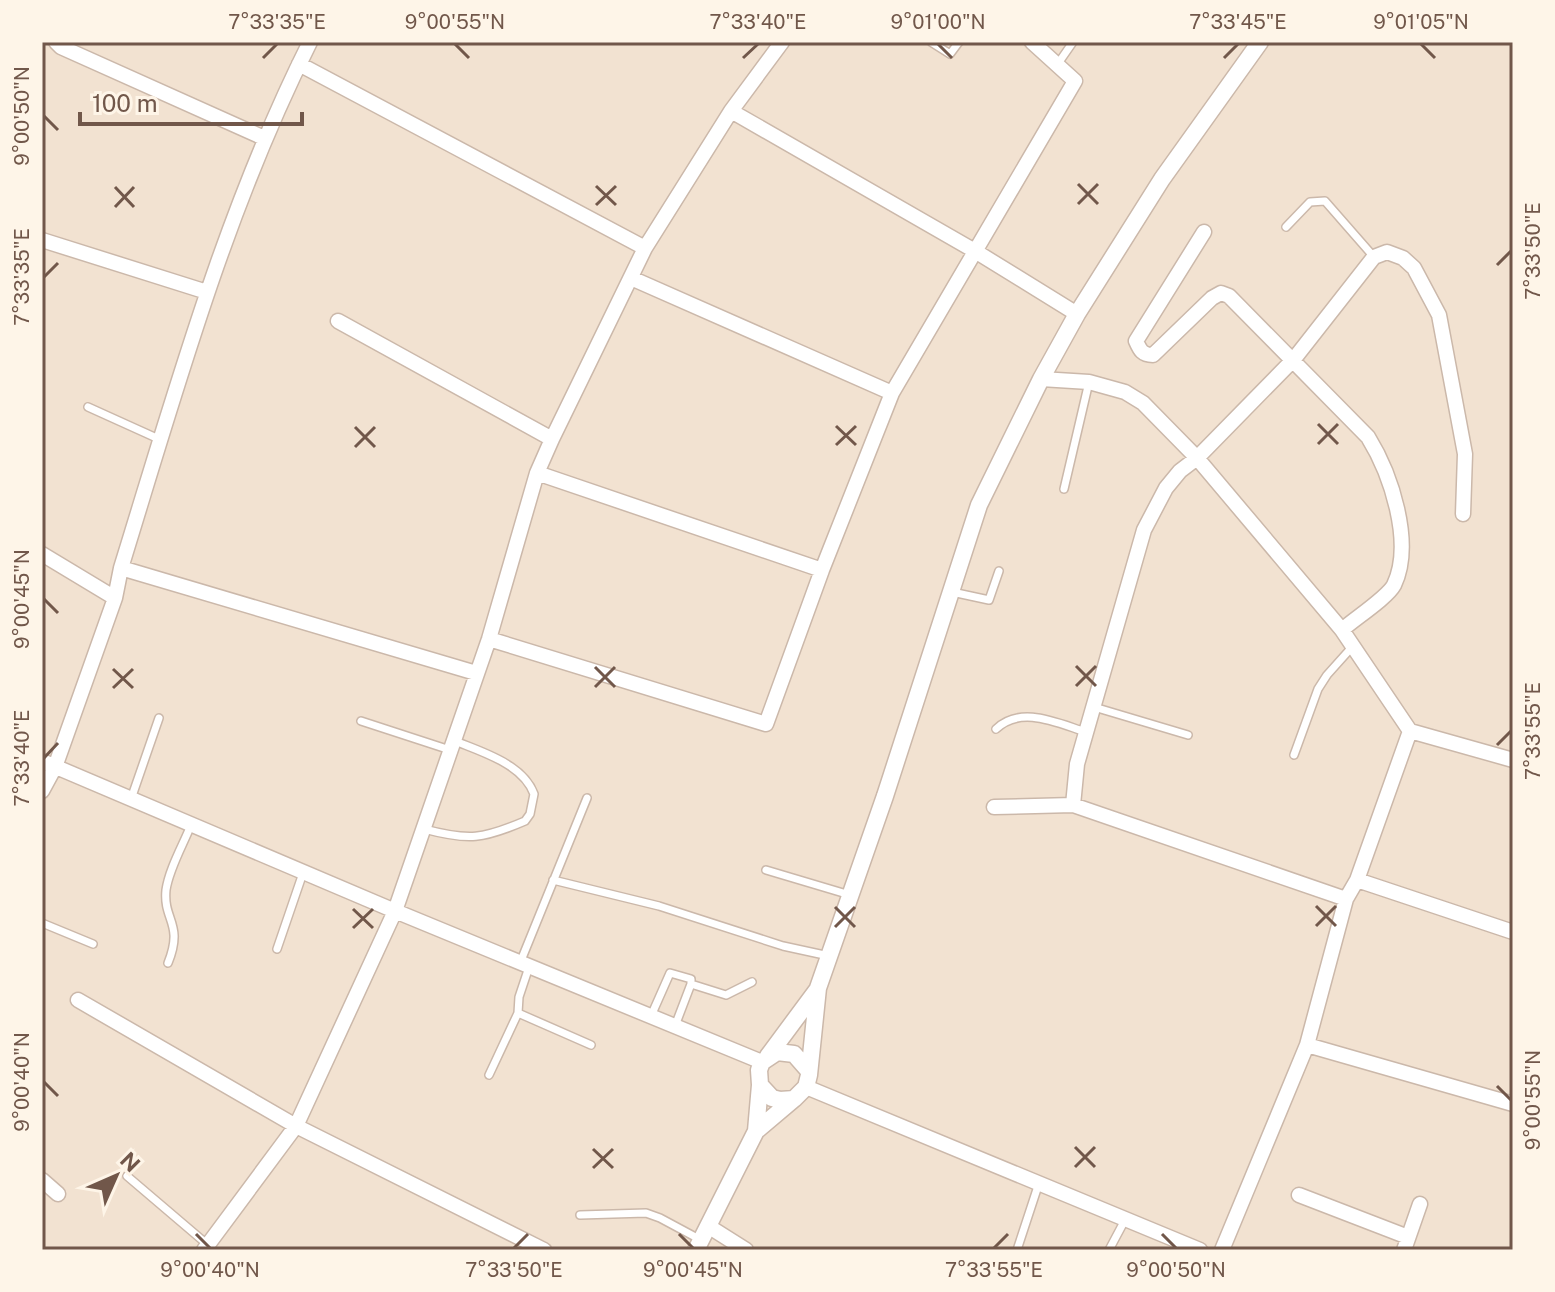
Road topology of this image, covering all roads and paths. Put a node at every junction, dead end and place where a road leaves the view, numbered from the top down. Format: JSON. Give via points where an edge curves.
{"nodes":[{"id":1,"x":56,"y":42,"type":"edge"},
{"id":2,"x":310,"y":42,"type":"edge"},
{"id":3,"x":931,"y":42,"type":"edge"},
{"id":4,"x":959,"y":42,"type":"edge"},
{"id":5,"x":1032,"y":42,"type":"edge"},
{"id":6,"x":1073,"y":42,"type":"edge"},
{"id":7,"x":1260,"y":42,"type":"edge"},
{"id":8,"x":776,"y":44,"type":"edge"},
{"id":9,"x":299,"y":64,"type":"junction"},
{"id":10,"x":1057,"y":65,"type":"junction"},
{"id":11,"x":731,"y":111,"type":"junction"},
{"id":12,"x":264,"y":138,"type":"junction"},
{"id":13,"x":1286,"y":227,"type":"dead end"},
{"id":14,"x":1204,"y":232,"type":"dead end"},
{"id":15,"x":42,"y":240,"type":"edge"},
{"id":16,"x":645,"y":248,"type":"junction"},
{"id":17,"x":975,"y":251,"type":"junction"},
{"id":18,"x":1374,"y":257,"type":"junction"},
{"id":19,"x":631,"y":278,"type":"junction"},
{"id":20,"x":207,"y":292,"type":"junction"},
{"id":21,"x":1077,"y":314,"type":"junction"},
{"id":22,"x":338,"y":321,"type":"dead end"},
{"id":23,"x":1294,"y":359,"type":"junction"},
{"id":24,"x":1041,"y":379,"type":"junction"},
{"id":25,"x":1089,"y":382,"type":"junction"},
{"id":26,"x":892,"y":393,"type":"junction"},
{"id":27,"x":88,"y":407,"type":"dead end"},
{"id":28,"x":552,"y":439,"type":"junction"},
{"id":29,"x":161,"y":440,"type":"junction"},
{"id":30,"x":1197,"y":458,"type":"junction"},
{"id":31,"x":537,"y":473,"type":"junction"},
{"id":32,"x":1064,"y":489,"type":"dead end"},
{"id":33,"x":1463,"y":514,"type":"dead end"},
{"id":34,"x":42,"y":554,"type":"edge"},
{"id":35,"x":121,"y":568,"type":"junction"},
{"id":36,"x":822,"y":570,"type":"junction"},
{"id":37,"x":999,"y":571,"type":"dead end"},
{"id":38,"x":949,"y":592,"type":"junction"},
{"id":39,"x":115,"y":598,"type":"junction"},
{"id":40,"x":1342,"y":630,"type":"junction"},
{"id":41,"x":489,"y":639,"type":"junction"},
{"id":42,"x":1353,"y":646,"type":"junction"},
{"id":43,"x":476,"y":673,"type":"junction"},
{"id":44,"x":1094,"y":707,"type":"junction"},
{"id":45,"x":159,"y":718,"type":"dead end"},
{"id":46,"x":361,"y":721,"type":"dead end"},
{"id":47,"x":996,"y":729,"type":"dead end"},
{"id":48,"x":1410,"y":731,"type":"junction"},
{"id":49,"x":1086,"y":732,"type":"junction"},
{"id":50,"x":1188,"y":735,"type":"dead end"},
{"id":51,"x":454,"y":746,"type":"junction"},
{"id":52,"x":1294,"y":755,"type":"dead end"},
{"id":53,"x":1513,"y":760,"type":"edge"},
{"id":54,"x":49,"y":764,"type":"edge"},
{"id":55,"x":42,"y":791,"type":"edge"},
{"id":56,"x":587,"y":798,"type":"dead end"},
{"id":57,"x":131,"y":799,"type":"junction"},
{"id":58,"x":1073,"y":805,"type":"junction"},
{"id":59,"x":994,"y":807,"type":"dead end"},
{"id":60,"x":191,"y":825,"type":"junction"},
{"id":61,"x":424,"y":829,"type":"junction"},
{"id":62,"x":766,"y":870,"type":"dead end"},
{"id":63,"x":303,"y":873,"type":"junction"},
{"id":64,"x":553,"y":880,"type":"junction"},
{"id":65,"x":1357,"y":880,"type":"junction"},
{"id":66,"x":850,"y":895,"type":"junction"},
{"id":67,"x":1346,"y":899,"type":"junction"},
{"id":68,"x":395,"y":911,"type":"junction"},
{"id":69,"x":42,"y":923,"type":"edge"},
{"id":70,"x":1513,"y":932,"type":"edge"},
{"id":71,"x":93,"y":944,"type":"dead end"},
{"id":72,"x":277,"y":949,"type":"dead end"},
{"id":73,"x":829,"y":956,"type":"junction"},
{"id":74,"x":168,"y":963,"type":"dead end"},
{"id":75,"x":524,"y":965,"type":"junction"},
{"id":76,"x":752,"y":982,"type":"dead end"},
{"id":77,"x":691,"y":984,"type":"junction"},
{"id":78,"x":818,"y":988,"type":"junction"},
{"id":79,"x":78,"y":1000,"type":"dead end"},
{"id":80,"x":518,"y":1013,"type":"junction"},
{"id":81,"x":651,"y":1016,"type":"junction"},
{"id":82,"x":675,"y":1026,"type":"junction"},
{"id":83,"x":591,"y":1045,"type":"dead end"},
{"id":84,"x":1307,"y":1045,"type":"junction"},
{"id":85,"x":765,"y":1059,"type":"junction"},
{"id":86,"x":808,"y":1070,"type":"junction"},
{"id":87,"x":489,"y":1075,"type":"dead end"},
{"id":88,"x":760,"y":1085,"type":"junction"},
{"id":89,"x":806,"y":1087,"type":"junction"},
{"id":90,"x":794,"y":1099,"type":"junction"},
{"id":91,"x":1513,"y":1104,"type":"edge"},
{"id":92,"x":296,"y":1126,"type":"junction"},
{"id":93,"x":756,"y":1131,"type":"junction"},
{"id":94,"x":127,"y":1176,"type":"dead end"},
{"id":95,"x":42,"y":1180,"type":"edge"},
{"id":96,"x":1039,"y":1183,"type":"junction"},
{"id":97,"x":58,"y":1194,"type":"dead end"},
{"id":98,"x":1299,"y":1195,"type":"dead end"},
{"id":99,"x":1420,"y":1204,"type":"dead end"},
{"id":100,"x":580,"y":1215,"type":"dead end"},
{"id":101,"x":1126,"y":1218,"type":"junction"},
{"id":102,"x":702,"y":1239,"type":"edge"},
{"id":103,"x":1406,"y":1244,"type":"edge"},
{"id":104,"x":206,"y":1247,"type":"edge"},
{"id":105,"x":544,"y":1250,"type":"edge"},
{"id":106,"x":746,"y":1250,"type":"edge"},
{"id":107,"x":1017,"y":1250,"type":"edge"},
{"id":108,"x":1109,"y":1250,"type":"edge"},
{"id":109,"x":1200,"y":1250,"type":"edge"},
{"id":110,"x":1222,"y":1250,"type":"edge"}],
"edges":[{"from":1,"to":12,"type":"street"},
{"from":2,"to":9,"type":"street"},
{"from":3,"to":4,"type":"lane","via":[[950,54]]},
{"from":5,"to":10,"type":"street"},
{"from":6,"to":10,"type":"lane"},
{"from":7,"to":21,"type":"street","via":[[1162,179]]},
{"from":8,"to":11,"type":"street"},
{"from":9,"to":12,"type":"street"},
{"from":9,"to":16,"type":"street"},
{"from":10,"to":17,"type":"street","via":[[1075,81]]},
{"from":11,"to":16,"type":"street"},
{"from":11,"to":17,"type":"street"},
{"from":12,"to":20,"type":"street"},
{"from":13,"to":18,"type":"lane","via":[[1310,202],[1325,201]]},
{"from":14,"to":23,"type":"street","via":[[1136,341],[1140,351],[1153,355],[1221,293]]},
{"from":15,"to":20,"type":"street"},
{"from":16,"to":19,"type":"street"},
{"from":17,"to":21,"type":"street"},
{"from":17,"to":26,"type":"street"},
{"from":18,"to":23,"type":"street"},
{"from":18,"to":33,"type":"street","via":[[1387,252],[1403,258],[1439,315],[1465,454]]},
{"from":19,"to":26,"type":"street"},
{"from":19,"to":28,"type":"street"},
{"from":20,"to":29,"type":"street"},
{"from":21,"to":24,"type":"street"},
{"from":22,"to":28,"type":"street"},
{"from":23,"to":30,"type":"street"},
{"from":23,"to":40,"type":"street","via":[[1368,437],[1383,462],[1403,540],[1393,587]]},
{"from":24,"to":25,"type":"street"},
{"from":24,"to":38,"type":"street","via":[[979,505]]},
{"from":25,"to":30,"type":"street","via":[[1143,403]]},
{"from":25,"to":32,"type":"lane"},
{"from":26,"to":36,"type":"street"},
{"from":27,"to":29,"type":"lane"},
{"from":28,"to":31,"type":"street"},
{"from":29,"to":35,"type":"street"},
{"from":30,"to":40,"type":"street"},
{"from":30,"to":44,"type":"street","via":[[1166,488],[1144,530]]},
{"from":31,"to":36,"type":"street"},
{"from":31,"to":41,"type":"street"},
{"from":34,"to":39,"type":"street"},
{"from":35,"to":39,"type":"street"},
{"from":35,"to":43,"type":"street"},
{"from":36,"to":41,"type":"street","via":[[766,724]]},
{"from":37,"to":38,"type":"lane","via":[[989,600]]},
{"from":38,"to":66,"type":"street"},
{"from":39,"to":54,"type":"street"},
{"from":40,"to":42,"type":"street"},
{"from":41,"to":43,"type":"street"},
{"from":42,"to":48,"type":"street"},
{"from":42,"to":52,"type":"lane","via":[[1318,689]]},
{"from":43,"to":51,"type":"street"},
{"from":44,"to":49,"type":"street"},
{"from":44,"to":50,"type":"lane"},
{"from":45,"to":57,"type":"lane"},
{"from":46,"to":51,"type":"lane"},
{"from":47,"to":49,"type":"lane","via":[[1008,718],[1025,716]]},
{"from":48,"to":53,"type":"street"},
{"from":48,"to":65,"type":"street"},
{"from":49,"to":58,"type":"street"},
{"from":51,"to":61,"type":"street"},
{"from":51,"to":61,"type":"lane","via":[[490,755],[524,776],[534,794],[530,814],[525,821],[477,838]]},
{"from":54,"to":55,"type":"street"},
{"from":54,"to":57,"type":"street"},
{"from":56,"to":64,"type":"lane"},
{"from":57,"to":60,"type":"street"},
{"from":58,"to":59,"type":"street"},
{"from":58,"to":67,"type":"street"},
{"from":60,"to":63,"type":"street"},
{"from":60,"to":74,"type":"lane","via":[[167,886],[176,935]]},
{"from":61,"to":68,"type":"street"},
{"from":62,"to":66,"type":"lane"},
{"from":63,"to":68,"type":"street"},
{"from":63,"to":72,"type":"lane"},
{"from":64,"to":73,"type":"lane"},
{"from":64,"to":75,"type":"lane"},
{"from":65,"to":67,"type":"street"},
{"from":65,"to":70,"type":"street"},
{"from":66,"to":73,"type":"street"},
{"from":67,"to":84,"type":"street"},
{"from":68,"to":75,"type":"street"},
{"from":68,"to":92,"type":"street"},
{"from":69,"to":71,"type":"lane"},
{"from":73,"to":78,"type":"street"},
{"from":75,"to":80,"type":"lane"},
{"from":75,"to":81,"type":"street"},
{"from":76,"to":77,"type":"lane","via":[[726,995]]},
{"from":77,"to":81,"type":"lane","via":[[691,979],[670,973]]},
{"from":77,"to":82,"type":"lane"},
{"from":78,"to":85,"type":"street"},
{"from":78,"to":86,"type":"street"},
{"from":79,"to":92,"type":"street"},
{"from":80,"to":83,"type":"lane"},
{"from":80,"to":87,"type":"lane"},
{"from":81,"to":82,"type":"street"},
{"from":82,"to":85,"type":"street"},
{"from":84,"to":91,"type":"street"},
{"from":84,"to":110,"type":"street"},
{"from":85,"to":86,"type":"street","via":[[777,1052],[794,1054]]},
{"from":85,"to":88,"type":"street"},
{"from":86,"to":89,"type":"street"},
{"from":88,"to":90,"type":"street","via":[[772,1098]]},
{"from":88,"to":93,"type":"street"},
{"from":89,"to":90,"type":"street"},
{"from":89,"to":96,"type":"street"},
{"from":90,"to":93,"type":"street"},
{"from":92,"to":104,"type":"street"},
{"from":92,"to":105,"type":"street"},
{"from":93,"to":102,"type":"street"},
{"from":94,"to":104,"type":"lane"},
{"from":95,"to":97,"type":"street"},
{"from":96,"to":101,"type":"street"},
{"from":96,"to":107,"type":"lane"},
{"from":98,"to":103,"type":"street"},
{"from":99,"to":103,"type":"street"},
{"from":100,"to":102,"type":"lane","via":[[646,1213]]},
{"from":101,"to":108,"type":"lane"},
{"from":101,"to":109,"type":"street"},
{"from":102,"to":106,"type":"street"}]}
